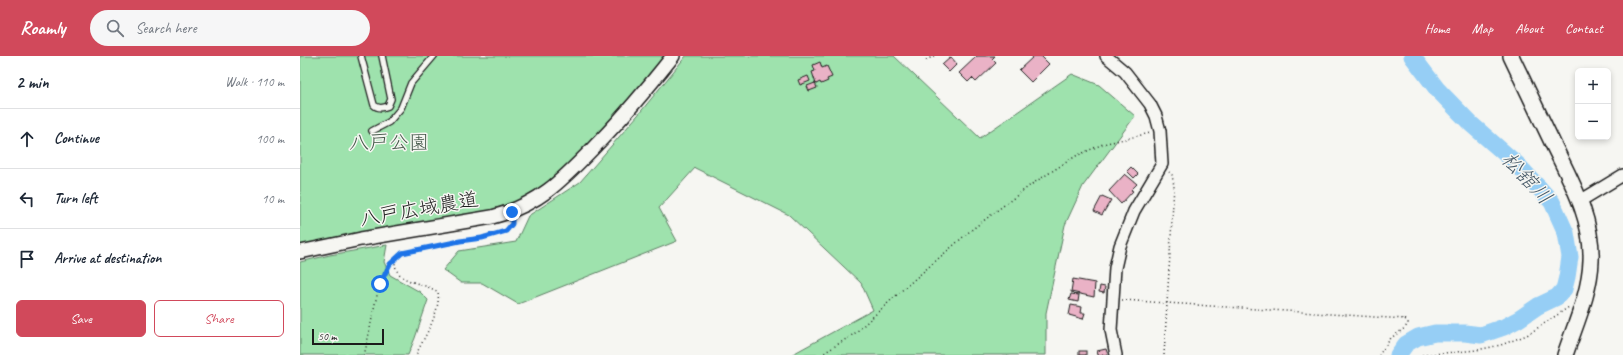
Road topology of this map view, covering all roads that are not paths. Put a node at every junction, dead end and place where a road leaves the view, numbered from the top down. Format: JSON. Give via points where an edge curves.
{"nodes":[{"id":1,"x":362,"y":56,"type":"edge"},
{"id":2,"x":382,"y":56,"type":"edge"},
{"id":3,"x":434,"y":56,"type":"edge"},
{"id":4,"x":673,"y":56,"type":"edge"},
{"id":5,"x":1106,"y":56,"type":"edge"},
{"id":6,"x":1511,"y":56,"type":"edge"},
{"id":7,"x":372,"y":131,"type":"dead end"},
{"id":8,"x":1623,"y":175,"type":"edge"},
{"id":9,"x":1580,"y":201,"type":"junction"},
{"id":10,"x":300,"y":252,"type":"edge"},
{"id":11,"x":1116,"y":355,"type":"edge"},
{"id":12,"x":1565,"y":355,"type":"edge"}],
"edges":[{"from":1,"to":2,"type":"lane","via":[[374,104],[383,108],[388,106],[392,99]]},
{"from":3,"to":7,"type":"lane","via":[[411,83],[401,108],[389,122]]},
{"from":4,"to":10,"type":"street","name":"八戸広域農道","via":[[620,120],[562,180],[512,212]]},
{"from":5,"to":11,"type":"street","via":[[1125,72],[1150,104],[1160,131],[1162,164],[1134,211],[1120,246],[1112,299],[1111,330]]},
{"from":6,"to":9,"type":"main road"},
{"from":8,"to":9,"type":"street"},
{"from":9,"to":12,"type":"main road","via":[[1589,232],[1591,262],[1588,283]]}]}
